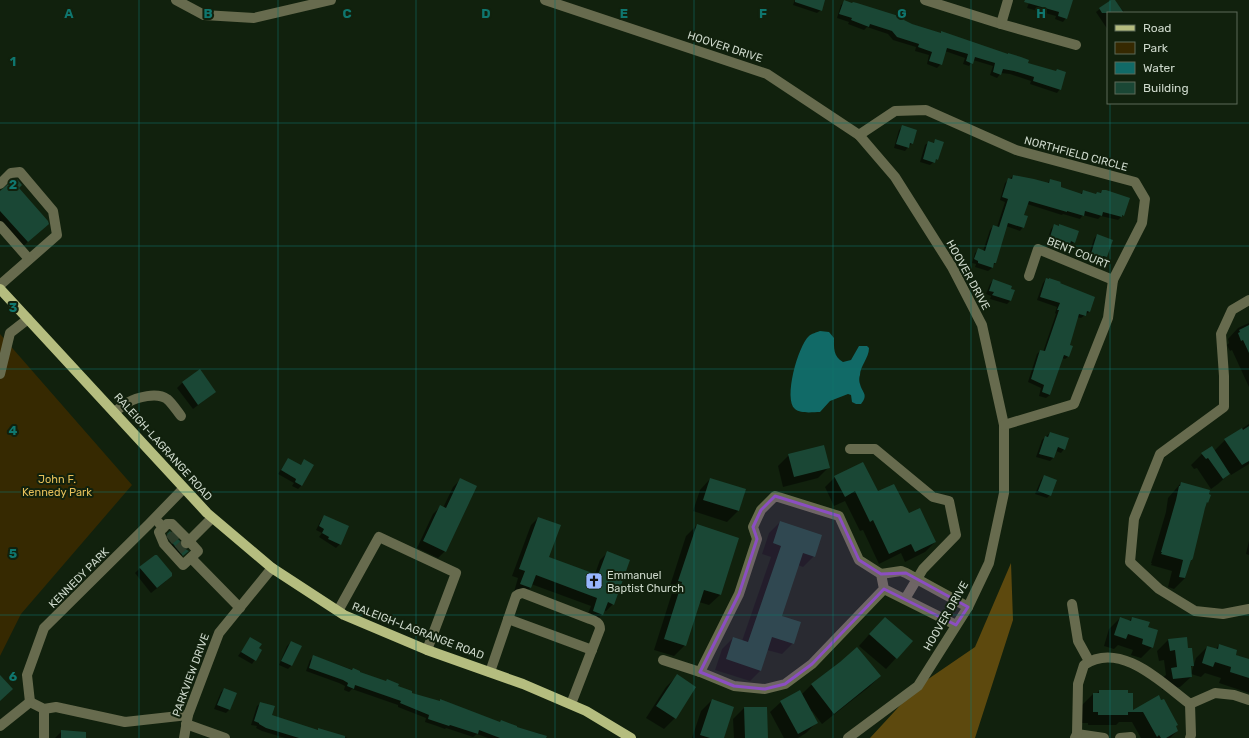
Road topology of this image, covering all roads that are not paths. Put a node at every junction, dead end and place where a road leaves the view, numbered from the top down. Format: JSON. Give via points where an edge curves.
{"nodes":[{"id":1,"x":176,"y":0,"type":"edge"},
{"id":2,"x":331,"y":0,"type":"edge"},
{"id":3,"x":545,"y":0,"type":"edge"},
{"id":4,"x":925,"y":0,"type":"edge"},
{"id":5,"x":1008,"y":0,"type":"edge"},
{"id":6,"x":1001,"y":24,"type":"junction"},
{"id":7,"x":1076,"y":46,"type":"dead end"},
{"id":8,"x":859,"y":134,"type":"junction"},
{"id":9,"x":0,"y":184,"type":"edge"},
{"id":10,"x":0,"y":226,"type":"edge"},
{"id":11,"x":29,"y":259,"type":"junction"},
{"id":12,"x":1029,"y":276,"type":"dead end"},
{"id":13,"x":1113,"y":280,"type":"junction"},
{"id":14,"x":0,"y":285,"type":"edge"},
{"id":15,"x":0,"y":289,"type":"edge"},
{"id":16,"x":1249,"y":300,"type":"edge"},
{"id":17,"x":28,"y":319,"type":"junction"},
{"id":18,"x":0,"y":374,"type":"edge"},
{"id":19,"x":114,"y":412,"type":"junction"},
{"id":20,"x":181,"y":416,"type":"dead end"},
{"id":21,"x":1004,"y":425,"type":"junction"},
{"id":22,"x":850,"y":449,"type":"dead end"},
{"id":23,"x":183,"y":489,"type":"junction"},
{"id":24,"x":155,"y":518,"type":"junction"},
{"id":25,"x":212,"y":518,"type":"junction"},
{"id":26,"x":163,"y":528,"type":"junction"},
{"id":27,"x":188,"y":542,"type":"junction"},
{"id":28,"x":191,"y":558,"type":"junction"},
{"id":29,"x":272,"y":568,"type":"junction"},
{"id":30,"x":881,"y":574,"type":"junction"},
{"id":31,"x":918,"y":578,"type":"junction"},
{"id":32,"x":884,"y":589,"type":"junction"},
{"id":33,"x":905,"y":599,"type":"junction"},
{"id":34,"x":1072,"y":604,"type":"dead end"},
{"id":35,"x":968,"y":607,"type":"junction"},
{"id":36,"x":240,"y":608,"type":"junction"},
{"id":37,"x":1249,"y":609,"type":"edge"},
{"id":38,"x":338,"y":611,"type":"junction"},
{"id":39,"x":508,"y":619,"type":"junction"},
{"id":40,"x":956,"y":625,"type":"junction"},
{"id":41,"x":427,"y":650,"type":"junction"},
{"id":42,"x":592,"y":650,"type":"junction"},
{"id":43,"x":663,"y":660,"type":"dead end"},
{"id":44,"x":1090,"y":661,"type":"junction"},
{"id":45,"x":490,"y":672,"type":"junction"},
{"id":46,"x":700,"y":672,"type":"junction"},
{"id":47,"x":1249,"y":700,"type":"edge"},
{"id":48,"x":30,"y":702,"type":"junction"},
{"id":49,"x":570,"y":704,"type":"junction"},
{"id":50,"x":1190,"y":704,"type":"junction"},
{"id":51,"x":44,"y":709,"type":"junction"},
{"id":52,"x":187,"y":720,"type":"junction"},
{"id":53,"x":0,"y":726,"type":"edge"},
{"id":54,"x":1076,"y":736,"type":"edge"},
{"id":55,"x":1131,"y":737,"type":"edge"},
{"id":56,"x":44,"y":738,"type":"edge"},
{"id":57,"x":184,"y":738,"type":"edge"},
{"id":58,"x":225,"y":738,"type":"edge"},
{"id":59,"x":631,"y":738,"type":"edge"},
{"id":60,"x":848,"y":738,"type":"edge"},
{"id":61,"x":1104,"y":738,"type":"edge"},
{"id":62,"x":1120,"y":738,"type":"edge"},
{"id":63,"x":1190,"y":738,"type":"edge"}],
"edges":[{"from":1,"to":2,"type":"street","via":[[204,15],[254,18]]},
{"from":3,"to":8,"type":"street","name":"HOOVER DRIVE","via":[[767,74]]},
{"from":4,"to":6,"type":"street"},
{"from":5,"to":6,"type":"street"},
{"from":6,"to":7,"type":"street"},
{"from":8,"to":13,"type":"street","name":"NORTHFIELD CIRCLE","via":[[895,111],[926,110],[1016,150],[1135,182],[1145,199],[1142,222]]},
{"from":8,"to":21,"type":"street","name":"HOOVER DRIVE","via":[[895,178],[952,267],[982,325]]},
{"from":9,"to":11,"type":"street","via":[[11,173],[20,172],[53,211],[57,235]]},
{"from":10,"to":11,"type":"street"},
{"from":11,"to":14,"type":"street"},
{"from":12,"to":13,"type":"street","name":"BENT COURT","via":[[1038,249]]},
{"from":13,"to":21,"type":"street","name":"NORTHFIELD CIRCLE","via":[[1108,318],[1074,404]]},
{"from":15,"to":17,"type":"main road","name":"RALEIGH-LAGRANGE ROAD"},
{"from":16,"to":37,"type":"street","via":[[1232,310],[1221,334],[1224,407],[1160,454],[1134,519],[1130,562],[1159,590],[1195,611],[1223,614]]},
{"from":17,"to":18,"type":"street","via":[[10,332]]},
{"from":17,"to":19,"type":"main road","name":"RALEIGH-LAGRANGE ROAD"},
{"from":19,"to":20,"type":"street","via":[[128,402],[148,396],[168,400]]},
{"from":19,"to":23,"type":"main road","name":"RALEIGH-LAGRANGE ROAD"},
{"from":21,"to":35,"type":"street","name":"HOOVER DRIVE","via":[[1004,493],[989,563]]},
{"from":22,"to":31,"type":"street","via":[[875,449],[932,497],[949,501],[956,535],[923,569]]},
{"from":23,"to":24,"type":"street","name":"KENNEDY PARK"},
{"from":23,"to":25,"type":"main road","name":"RALEIGH-LAGRANGE ROAD"},
{"from":24,"to":26,"type":"street"},
{"from":24,"to":48,"type":"street","name":"KENNEDY PARK","via":[[44,628],[27,675]]},
{"from":25,"to":27,"type":"street"},
{"from":25,"to":29,"type":"main road","name":"RALEIGH-LAGRANGE ROAD"},
{"from":26,"to":27,"type":"street","via":[[172,524]]},
{"from":26,"to":28,"type":"street","via":[[159,532],[183,565]]},
{"from":27,"to":28,"type":"street","via":[[198,551]]},
{"from":28,"to":36,"type":"street"},
{"from":29,"to":36,"type":"street","name":"PARKVIEW DRIVE"},
{"from":29,"to":38,"type":"main road","name":"RALEIGH-LAGRANGE ROAD"},
{"from":30,"to":31,"type":"street","via":[[901,571]]},
{"from":30,"to":32,"type":"street"},
{"from":30,"to":46,"type":"street","via":[[858,560],[839,516],[774,496],[761,510],[753,527],[757,539],[739,594]]},
{"from":31,"to":33,"type":"street"},
{"from":31,"to":35,"type":"street"},
{"from":32,"to":33,"type":"street"},
{"from":32,"to":46,"type":"street","via":[[812,664],[785,684],[764,689],[734,686]]},
{"from":33,"to":40,"type":"street"},
{"from":34,"to":44,"type":"street","via":[[1078,641]]},
{"from":35,"to":40,"type":"street","name":"HOOVER DRIVE"},
{"from":36,"to":52,"type":"street","name":"PARKVIEW DRIVE","via":[[219,633]]},
{"from":38,"to":41,"type":"main road","name":"RALEIGH-LAGRANGE ROAD"},
{"from":38,"to":41,"type":"street","via":[[379,537],[456,573]]},
{"from":39,"to":42,"type":"street"},
{"from":39,"to":42,"type":"street","via":[[516,596],[523,594],[597,622],[600,630]]},
{"from":39,"to":45,"type":"street"},
{"from":40,"to":60,"type":"street","name":"HOOVER DRIVE","via":[[918,686]]},
{"from":41,"to":45,"type":"main road","name":"RALEIGH-LAGRANGE ROAD"},
{"from":42,"to":49,"type":"street"},
{"from":43,"to":46,"type":"street"},
{"from":44,"to":50,"type":"street","via":[[1101,657],[1120,658],[1148,671]]},
{"from":44,"to":54,"type":"street","via":[[1084,665],[1078,684]]},
{"from":45,"to":49,"type":"main road","name":"RALEIGH-LAGRANGE ROAD"},
{"from":47,"to":50,"type":"street","via":[[1215,693]]},
{"from":48,"to":51,"type":"street"},
{"from":48,"to":53,"type":"street"},
{"from":49,"to":59,"type":"main road","name":"RALEIGH-LAGRANGE ROAD"},
{"from":50,"to":63,"type":"street"},
{"from":51,"to":52,"type":"street","via":[[56,707],[125,722]]},
{"from":51,"to":56,"type":"street"},
{"from":52,"to":57,"type":"street","name":"PARKVIEW DRIVE"},
{"from":52,"to":58,"type":"street"},
{"from":54,"to":61,"type":"street"},
{"from":55,"to":62,"type":"street"}]}
